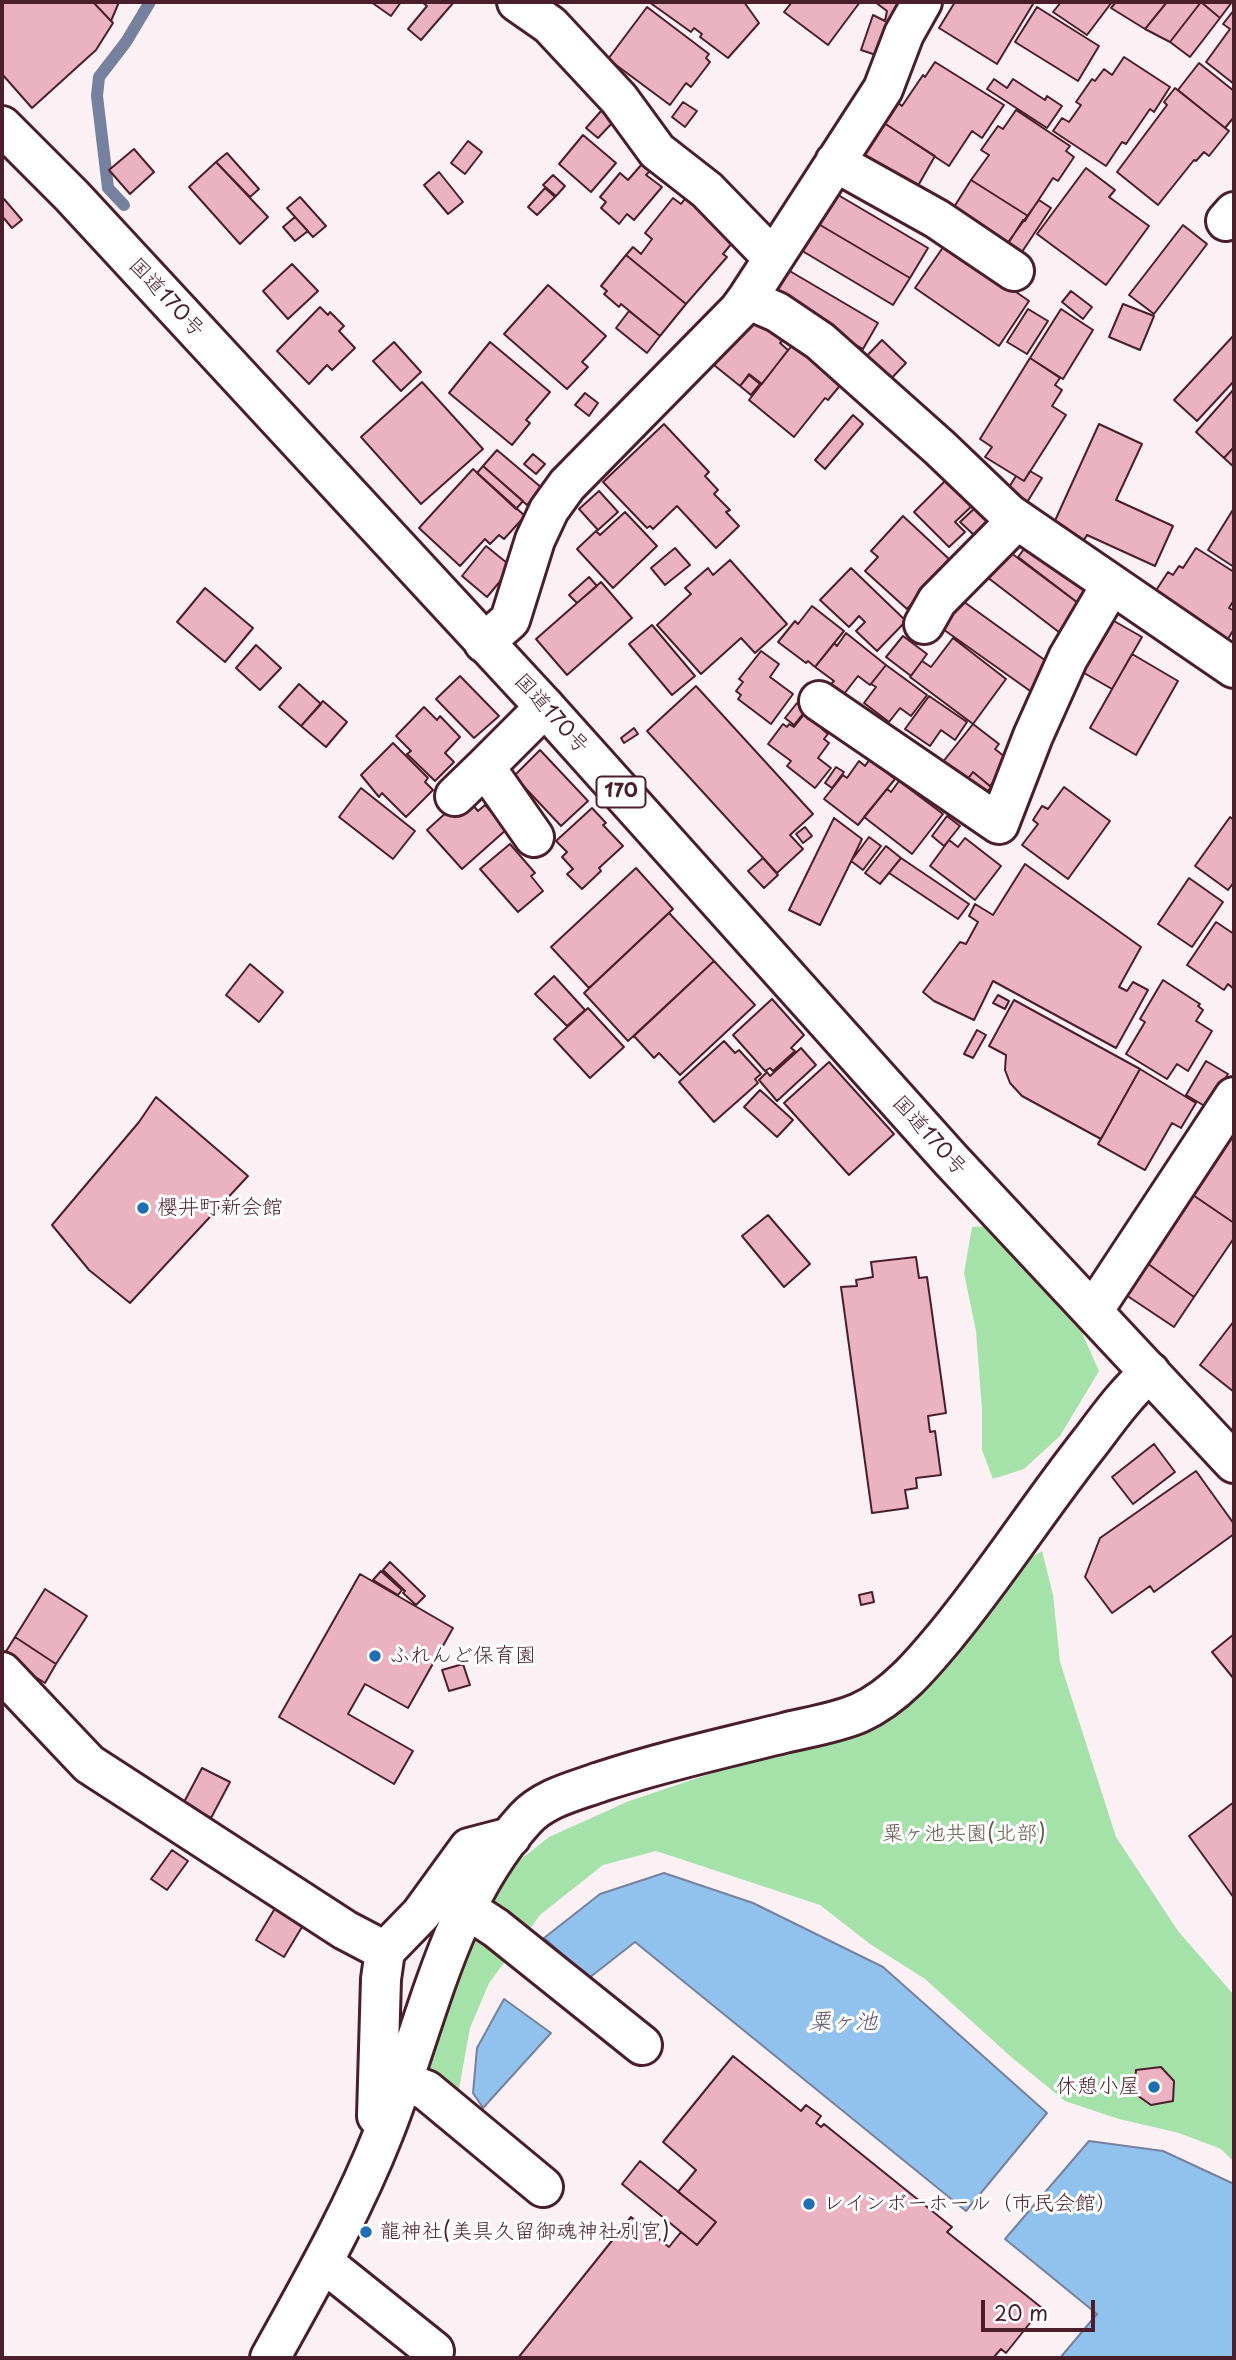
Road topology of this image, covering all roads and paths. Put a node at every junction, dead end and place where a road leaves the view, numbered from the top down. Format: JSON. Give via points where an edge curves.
{"nodes":[{"id":1,"x":517,"y":2,"type":"edge"},
{"id":2,"x":922,"y":2,"type":"edge"},
{"id":3,"x":2,"y":126,"type":"edge"},
{"id":4,"x":835,"y":162,"type":"junction"},
{"id":5,"x":773,"y":258,"type":"junction"},
{"id":6,"x":1014,"y":271,"type":"dead end"},
{"id":7,"x":747,"y":299,"type":"junction"},
{"id":8,"x":1017,"y":520,"type":"junction"},
{"id":9,"x":1111,"y":585,"type":"junction"},
{"id":10,"x":924,"y":624,"type":"dead end"},
{"id":11,"x":484,"y":643,"type":"junction"},
{"id":12,"x":1233,"y":664,"type":"edge"},
{"id":13,"x":819,"y":701,"type":"dead end"},
{"id":14,"x":545,"y":707,"type":"junction"},
{"id":15,"x":485,"y":767,"type":"junction"},
{"id":16,"x":455,"y":796,"type":"dead end"},
{"id":17,"x":534,"y":836,"type":"dead end"},
{"id":18,"x":1234,"y":1097,"type":"edge"},
{"id":19,"x":1093,"y":1311,"type":"junction"},
{"id":20,"x":1150,"y":1372,"type":"junction"},
{"id":21,"x":1234,"y":1463,"type":"edge"},
{"id":22,"x":2,"y":1672,"type":"edge"},
{"id":23,"x":511,"y":1837,"type":"junction"},
{"id":24,"x":467,"y":1909,"type":"junction"},
{"id":25,"x":385,"y":1951,"type":"junction"},
{"id":26,"x":642,"y":2045,"type":"dead end"},
{"id":27,"x":414,"y":2086,"type":"junction"},
{"id":28,"x":375,"y":2153,"type":"junction"},
{"id":29,"x":543,"y":2187,"type":"dead end"},
{"id":30,"x":332,"y":2269,"type":"junction"},
{"id":31,"x":434,"y":2351,"type":"dead end"},
{"id":32,"x":270,"y":2358,"type":"edge"}],
"edges":[{"from":1,"to":5,"type":"main road","via":[[550,25],[620,99],[657,151],[707,190]]},
{"from":2,"to":4,"type":"main road","via":[[883,89]]},
{"from":3,"to":11,"type":"main road","name":"国道170号","number":"170"},
{"from":4,"to":5,"type":"main road"},
{"from":4,"to":6,"type":"main road","via":[[937,219]]},
{"from":5,"to":7,"type":"main road"},
{"from":7,"to":8,"type":"main road","via":[[820,341]]},
{"from":7,"to":11,"type":"main road","via":[[567,485],[535,540],[510,620]]},
{"from":8,"to":9,"type":"main road"},
{"from":8,"to":10,"type":"main road","via":[[937,601]]},
{"from":9,"to":12,"type":"main road"},
{"from":9,"to":13,"type":"main road","via":[[1068,658],[999,824]]},
{"from":11,"to":14,"type":"main road","name":"国道170号","number":"170"},
{"from":14,"to":15,"type":"main road"},
{"from":14,"to":19,"type":"main road","name":"国道170号","number":"170","via":[[951,1160]]},
{"from":15,"to":16,"type":"main road"},
{"from":15,"to":17,"type":"main road"},
{"from":18,"to":19,"type":"main road"},
{"from":19,"to":20,"type":"main road","name":"国道170号","number":"170"},
{"from":20,"to":21,"type":"main road","name":"国道170号","number":"170"},
{"from":20,"to":23,"type":"main road","via":[[1057,1484],[970,1606],[925,1661],[886,1698],[850,1716],[638,1770],[552,1799],[527,1817]]},
{"from":22,"to":25,"type":"main road","via":[[89,1764],[345,1930]]},
{"from":23,"to":24,"type":"main road"},
{"from":23,"to":25,"type":"main road","via":[[469,1848],[421,1913]]},
{"from":24,"to":26,"type":"main road"},
{"from":24,"to":27,"type":"main road","via":[[438,1975]]},
{"from":25,"to":28,"type":"main road"},
{"from":27,"to":28,"type":"main road"},
{"from":27,"to":29,"type":"main road"},
{"from":28,"to":30,"type":"main road"},
{"from":30,"to":31,"type":"main road"},
{"from":30,"to":32,"type":"main road"}]}
